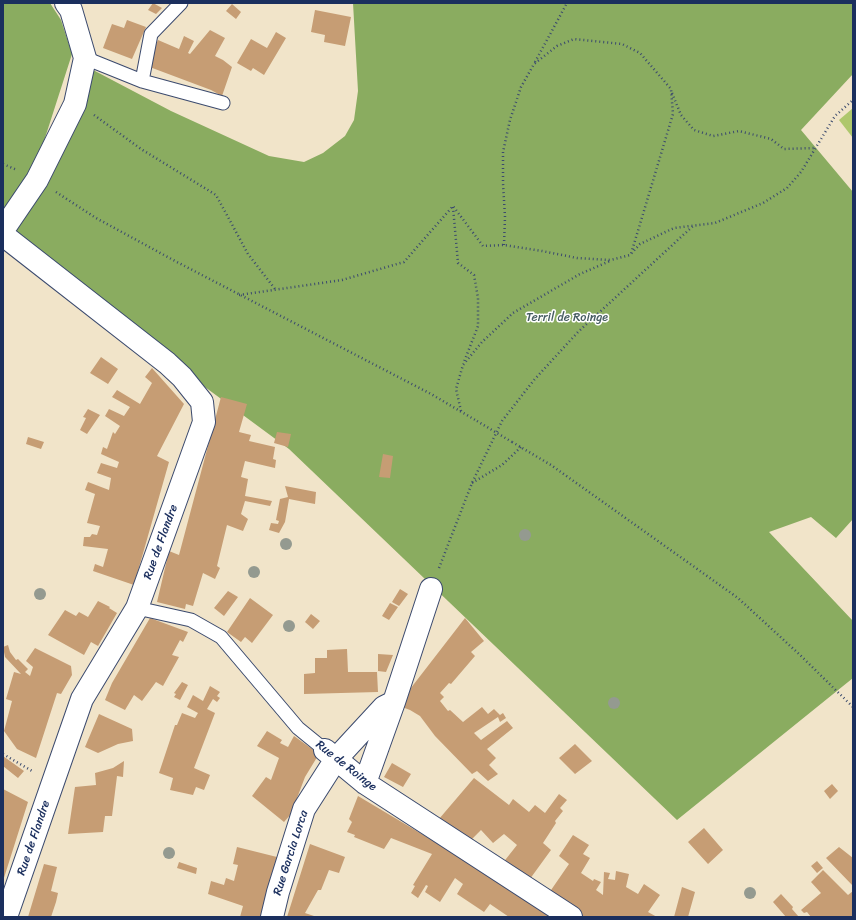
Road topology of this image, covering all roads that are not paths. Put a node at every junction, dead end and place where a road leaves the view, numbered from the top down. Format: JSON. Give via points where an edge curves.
{"nodes":[{"id":1,"x":180,"y":3,"type":"edge"},
{"id":2,"x":73,"y":5,"type":"edge"},
{"id":3,"x":86,"y":58,"type":"junction"},
{"id":4,"x":142,"y":81,"type":"junction"},
{"id":5,"x":224,"y":103,"type":"dead end"},
{"id":6,"x":3,"y":230,"type":"edge"},
{"id":7,"x":3,"y":236,"type":"edge"},
{"id":8,"x":431,"y":589,"type":"road end"},
{"id":9,"x":137,"y":608,"type":"junction"},
{"id":10,"x":394,"y":702,"type":"junction"},
{"id":11,"x":330,"y":754,"type":"junction"},
{"id":12,"x":365,"y":783,"type":"junction"},
{"id":13,"x":6,"y":917,"type":"edge"},
{"id":14,"x":272,"y":917,"type":"edge"},
{"id":15,"x":572,"y":917,"type":"edge"}],
"edges":[{"from":1,"to":4,"type":"lane","via":[[151,34]]},
{"from":2,"to":3,"type":"street"},
{"from":3,"to":4,"type":"lane"},
{"from":3,"to":6,"type":"street","via":[[75,104],[30,176]]},
{"from":4,"to":5,"type":"lane"},
{"from":7,"to":9,"type":"street","name":"Rue de Flandre","via":[[167,363],[202,402],[204,422]]},
{"from":8,"to":10,"type":"street"},
{"from":9,"to":11,"type":"lane","name":"Rue de Roinge","via":[[191,620],[220,637],[298,728]]},
{"from":9,"to":13,"type":"street","name":"Rue de Flandre","via":[[82,699]]},
{"from":10,"to":11,"type":"street","name":"Rue Garcia Lorca","via":[[384,707]]},
{"from":10,"to":12,"type":"street"},
{"from":11,"to":12,"type":"street","name":"Rue de Roinge"},
{"from":11,"to":14,"type":"street","name":"Rue Garcia Lorca","via":[[304,809]]},
{"from":12,"to":15,"type":"street","name":"Rue de Roinge"}]}
